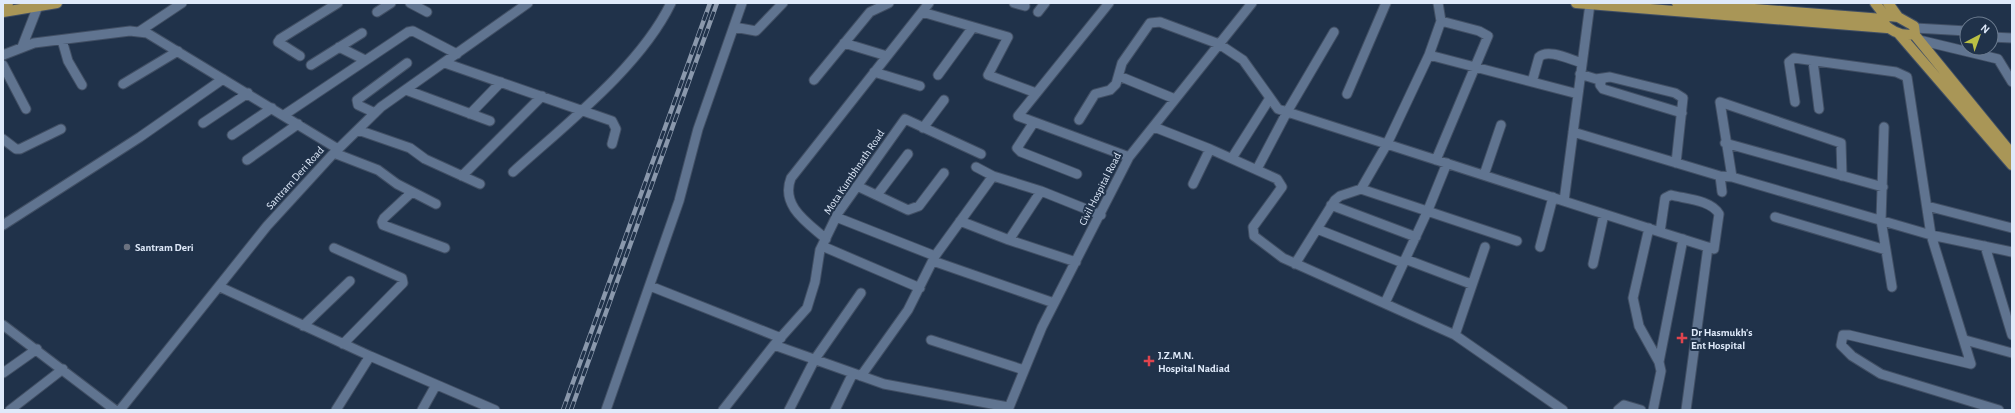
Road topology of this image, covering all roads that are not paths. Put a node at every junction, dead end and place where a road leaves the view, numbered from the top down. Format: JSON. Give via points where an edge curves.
{"nodes":[{"id":1,"x":8,"y":3,"type":"edge"},
{"id":2,"x":57,"y":3,"type":"edge"},
{"id":3,"x":182,"y":3,"type":"edge"},
{"id":4,"x":338,"y":3,"type":"edge"},
{"id":5,"x":391,"y":3,"type":"edge"},
{"id":6,"x":410,"y":3,"type":"edge"},
{"id":7,"x":528,"y":3,"type":"edge"},
{"id":8,"x":671,"y":3,"type":"edge"},
{"id":9,"x":742,"y":3,"type":"edge"},
{"id":10,"x":783,"y":3,"type":"edge"},
{"id":11,"x":889,"y":3,"type":"edge"},
{"id":12,"x":929,"y":3,"type":"edge"},
{"id":13,"x":1014,"y":3,"type":"edge"},
{"id":14,"x":1045,"y":3,"type":"edge"},
{"id":15,"x":1109,"y":3,"type":"edge"},
{"id":16,"x":1252,"y":3,"type":"edge"},
{"id":17,"x":1386,"y":3,"type":"edge"},
{"id":18,"x":1438,"y":3,"type":"edge"},
{"id":19,"x":1576,"y":3,"type":"edge"},
{"id":20,"x":1677,"y":3,"type":"edge"},
{"id":21,"x":1875,"y":3,"type":"edge"},
{"id":22,"x":1888,"y":3,"type":"edge"},
{"id":23,"x":3,"y":4,"type":"edge"},
{"id":24,"x":1590,"y":4,"type":"junction"},
{"id":25,"x":1735,"y":5,"type":"edge"},
{"id":26,"x":38,"y":6,"type":"junction"},
{"id":27,"x":1025,"y":6,"type":"dead end"},
{"id":28,"x":3,"y":12,"type":"edge"},
{"id":29,"x":377,"y":12,"type":"dead end"},
{"id":30,"x":427,"y":12,"type":"dead end"},
{"id":31,"x":922,"y":12,"type":"junction"},
{"id":32,"x":1038,"y":12,"type":"dead end"},
{"id":33,"x":1898,"y":16,"type":"junction"},
{"id":34,"x":1734,"y":17,"type":"junction"},
{"id":35,"x":1885,"y":18,"type":"junction"},
{"id":36,"x":1441,"y":21,"type":"junction"},
{"id":37,"x":734,"y":27,"type":"junction"},
{"id":38,"x":973,"y":27,"type":"junction"},
{"id":39,"x":1887,"y":28,"type":"junction"},
{"id":40,"x":140,"y":31,"type":"junction"},
{"id":41,"x":1959,"y":31,"type":"edge"},
{"id":42,"x":1334,"y":32,"type":"dead end"},
{"id":43,"x":1999,"y":32,"type":"edge"},
{"id":44,"x":362,"y":33,"type":"dead end"},
{"id":45,"x":2012,"y":33,"type":"edge"},
{"id":46,"x":1899,"y":34,"type":"junction"},
{"id":47,"x":1916,"y":34,"type":"junction"},
{"id":48,"x":1959,"y":36,"type":"edge"},
{"id":49,"x":1999,"y":37,"type":"edge"},
{"id":50,"x":2012,"y":38,"type":"edge"},
{"id":51,"x":62,"y":40,"type":"junction"},
{"id":52,"x":844,"y":44,"type":"junction"},
{"id":53,"x":1219,"y":44,"type":"junction"},
{"id":54,"x":22,"y":47,"type":"junction"},
{"id":55,"x":339,"y":47,"type":"junction"},
{"id":56,"x":178,"y":51,"type":"junction"},
{"id":57,"x":3,"y":54,"type":"edge"},
{"id":58,"x":458,"y":54,"type":"junction"},
{"id":59,"x":1429,"y":54,"type":"junction"},
{"id":60,"x":300,"y":56,"type":"dead end"},
{"id":61,"x":887,"y":56,"type":"junction"},
{"id":62,"x":365,"y":60,"type":"junction"},
{"id":63,"x":1814,"y":61,"type":"junction"},
{"id":64,"x":445,"y":62,"type":"junction"},
{"id":65,"x":407,"y":63,"type":"dead end"},
{"id":66,"x":1582,"y":63,"type":"junction"},
{"id":67,"x":3,"y":65,"type":"edge"},
{"id":68,"x":312,"y":66,"type":"dead end"},
{"id":69,"x":1476,"y":67,"type":"junction"},
{"id":70,"x":2008,"y":68,"type":"edge"},
{"id":71,"x":874,"y":72,"type":"junction"},
{"id":72,"x":1580,"y":74,"type":"junction"},
{"id":73,"x":938,"y":75,"type":"dead end"},
{"id":74,"x":1119,"y":76,"type":"junction"},
{"id":75,"x":224,"y":79,"type":"junction"},
{"id":76,"x":1602,"y":79,"type":"junction"},
{"id":77,"x":814,"y":80,"type":"dead end"},
{"id":78,"x":501,"y":82,"type":"junction"},
{"id":79,"x":1532,"y":82,"type":"junction"},
{"id":80,"x":2012,"y":82,"type":"edge"},
{"id":81,"x":123,"y":84,"type":"dead end"},
{"id":82,"x":82,"y":85,"type":"dead end"},
{"id":83,"x":920,"y":86,"type":"dead end"},
{"id":84,"x":406,"y":90,"type":"junction"},
{"id":85,"x":248,"y":93,"type":"junction"},
{"id":86,"x":1036,"y":93,"type":"junction"},
{"id":87,"x":1347,"y":94,"type":"dead end"},
{"id":88,"x":1578,"y":94,"type":"junction"},
{"id":89,"x":542,"y":96,"type":"junction"},
{"id":90,"x":1270,"y":98,"type":"junction"},
{"id":91,"x":1175,"y":99,"type":"junction"},
{"id":92,"x":944,"y":100,"type":"dead end"},
{"id":93,"x":1796,"y":102,"type":"dead end"},
{"id":94,"x":26,"y":108,"type":"dead end"},
{"id":95,"x":272,"y":108,"type":"junction"},
{"id":96,"x":1819,"y":108,"type":"dead end"},
{"id":97,"x":582,"y":110,"type":"junction"},
{"id":98,"x":1287,"y":112,"type":"junction"},
{"id":99,"x":376,"y":113,"type":"junction"},
{"id":100,"x":1682,"y":113,"type":"junction"},
{"id":101,"x":470,"y":114,"type":"junction"},
{"id":102,"x":284,"y":115,"type":"junction"},
{"id":103,"x":1079,"y":120,"type":"dead end"},
{"id":104,"x":490,"y":121,"type":"dead end"},
{"id":105,"x":1034,"y":122,"type":"junction"},
{"id":106,"x":203,"y":124,"type":"dead end"},
{"id":107,"x":298,"y":124,"type":"junction"},
{"id":108,"x":1501,"y":125,"type":"dead end"},
{"id":109,"x":1154,"y":127,"type":"junction"},
{"id":110,"x":1884,"y":127,"type":"dead end"},
{"id":111,"x":62,"y":128,"type":"dead end"},
{"id":112,"x":923,"y":128,"type":"junction"},
{"id":113,"x":358,"y":130,"type":"junction"},
{"id":114,"x":1573,"y":132,"type":"junction"},
{"id":115,"x":232,"y":135,"type":"dead end"},
{"id":116,"x":3,"y":139,"type":"edge"},
{"id":117,"x":1725,"y":143,"type":"junction"},
{"id":118,"x":612,"y":144,"type":"dead end"},
{"id":119,"x":1387,"y":144,"type":"junction"},
{"id":120,"x":1210,"y":149,"type":"junction"},
{"id":121,"x":336,"y":151,"type":"junction"},
{"id":122,"x":908,"y":154,"type":"dead end"},
{"id":123,"x":981,"y":154,"type":"dead end"},
{"id":124,"x":2012,"y":154,"type":"edge"},
{"id":125,"x":1130,"y":157,"type":"junction"},
{"id":126,"x":1232,"y":158,"type":"junction"},
{"id":127,"x":247,"y":160,"type":"dead end"},
{"id":128,"x":1436,"y":160,"type":"junction"},
{"id":129,"x":1447,"y":163,"type":"junction"},
{"id":130,"x":1676,"y":163,"type":"junction"},
{"id":131,"x":2012,"y":165,"type":"edge"},
{"id":132,"x":976,"y":168,"type":"dead end"},
{"id":133,"x":1257,"y":169,"type":"junction"},
{"id":134,"x":513,"y":172,"type":"dead end"},
{"id":135,"x":944,"y":173,"type":"dead end"},
{"id":136,"x":1077,"y":174,"type":"dead end"},
{"id":137,"x":1484,"y":175,"type":"junction"},
{"id":138,"x":462,"y":176,"type":"junction"},
{"id":139,"x":993,"y":176,"type":"junction"},
{"id":140,"x":1720,"y":176,"type":"junction"},
{"id":141,"x":1842,"y":176,"type":"junction"},
{"id":142,"x":1732,"y":177,"type":"junction"},
{"id":143,"x":480,"y":184,"type":"dead end"},
{"id":144,"x":1192,"y":184,"type":"dead end"},
{"id":145,"x":857,"y":186,"type":"junction"},
{"id":146,"x":1883,"y":187,"type":"junction"},
{"id":147,"x":1361,"y":188,"type":"junction"},
{"id":148,"x":1041,"y":191,"type":"junction"},
{"id":149,"x":412,"y":192,"type":"junction"},
{"id":150,"x":1722,"y":192,"type":"dead end"},
{"id":151,"x":877,"y":196,"type":"junction"},
{"id":152,"x":1552,"y":197,"type":"junction"},
{"id":153,"x":1564,"y":201,"type":"junction"},
{"id":154,"x":436,"y":204,"type":"dead end"},
{"id":155,"x":1331,"y":205,"type":"junction"},
{"id":156,"x":1927,"y":206,"type":"junction"},
{"id":157,"x":1428,"y":210,"type":"junction"},
{"id":158,"x":1604,"y":214,"type":"junction"},
{"id":159,"x":1101,"y":215,"type":"junction"},
{"id":160,"x":836,"y":217,"type":"junction"},
{"id":161,"x":1775,"y":217,"type":"dead end"},
{"id":162,"x":960,"y":220,"type":"junction"},
{"id":163,"x":1881,"y":220,"type":"junction"},
{"id":164,"x":3,"y":225,"type":"edge"},
{"id":165,"x":1649,"y":228,"type":"junction"},
{"id":166,"x":2012,"y":228,"type":"edge"},
{"id":167,"x":1316,"y":229,"type":"junction"},
{"id":168,"x":1660,"y":232,"type":"junction"},
{"id":169,"x":1932,"y":235,"type":"junction"},
{"id":170,"x":1416,"y":237,"type":"junction"},
{"id":171,"x":1683,"y":239,"type":"junction"},
{"id":172,"x":1009,"y":240,"type":"junction"},
{"id":173,"x":1517,"y":241,"type":"dead end"},
{"id":174,"x":824,"y":243,"type":"junction"},
{"id":175,"x":1985,"y":246,"type":"junction"},
{"id":176,"x":1485,"y":247,"type":"dead end"},
{"id":177,"x":1540,"y":247,"type":"dead end"},
{"id":178,"x":1708,"y":247,"type":"junction"},
{"id":179,"x":334,"y":248,"type":"dead end"},
{"id":180,"x":444,"y":248,"type":"dead end"},
{"id":181,"x":1886,"y":250,"type":"junction"},
{"id":182,"x":2012,"y":252,"type":"edge"},
{"id":183,"x":934,"y":259,"type":"junction"},
{"id":184,"x":1404,"y":261,"type":"junction"},
{"id":185,"x":1076,"y":262,"type":"junction"},
{"id":186,"x":1295,"y":264,"type":"junction"},
{"id":187,"x":1593,"y":264,"type":"dead end"},
{"id":188,"x":350,"y":281,"type":"dead end"},
{"id":189,"x":1471,"y":284,"type":"junction"},
{"id":190,"x":650,"y":286,"type":"junction"},
{"id":191,"x":220,"y":287,"type":"junction"},
{"id":192,"x":1892,"y":287,"type":"dead end"},
{"id":193,"x":920,"y":288,"type":"junction"},
{"id":194,"x":861,"y":293,"type":"dead end"},
{"id":195,"x":1054,"y":303,"type":"junction"},
{"id":196,"x":1384,"y":303,"type":"junction"},
{"id":197,"x":3,"y":325,"type":"edge"},
{"id":198,"x":303,"y":326,"type":"junction"},
{"id":199,"x":1455,"y":335,"type":"junction"},
{"id":200,"x":2012,"y":335,"type":"edge"},
{"id":201,"x":931,"y":340,"type":"dead end"},
{"id":202,"x":1965,"y":340,"type":"junction"},
{"id":203,"x":778,"y":341,"type":"junction"},
{"id":204,"x":343,"y":344,"type":"junction"},
{"id":205,"x":36,"y":349,"type":"junction"},
{"id":206,"x":2012,"y":353,"type":"edge"},
{"id":207,"x":370,"y":356,"type":"junction"},
{"id":208,"x":815,"y":359,"type":"junction"},
{"id":209,"x":1659,"y":362,"type":"junction"},
{"id":210,"x":63,"y":368,"type":"junction"},
{"id":211,"x":1024,"y":370,"type":"junction"},
{"id":212,"x":3,"y":373,"type":"edge"},
{"id":213,"x":857,"y":374,"type":"junction"},
{"id":214,"x":436,"y":385,"type":"junction"},
{"id":215,"x":1008,"y":408,"type":"edge"},
{"id":216,"x":10,"y":410,"type":"edge"},
{"id":217,"x":115,"y":410,"type":"edge"},
{"id":218,"x":120,"y":410,"type":"edge"},
{"id":219,"x":336,"y":410,"type":"edge"},
{"id":220,"x":422,"y":410,"type":"edge"},
{"id":221,"x":495,"y":410,"type":"edge"},
{"id":222,"x":606,"y":410,"type":"edge"},
{"id":223,"x":723,"y":410,"type":"edge"},
{"id":224,"x":789,"y":410,"type":"edge"},
{"id":225,"x":835,"y":410,"type":"edge"},
{"id":226,"x":1563,"y":410,"type":"edge"},
{"id":227,"x":1618,"y":410,"type":"edge"},
{"id":228,"x":1641,"y":410,"type":"edge"},
{"id":229,"x":1653,"y":410,"type":"edge"},
{"id":230,"x":1686,"y":410,"type":"edge"},
{"id":231,"x":1999,"y":410,"type":"edge"}],
"edges":[{"from":1,"to":23,"type":"main road"},
{"from":2,"to":26,"type":"main road"},
{"from":3,"to":40,"type":"street"},
{"from":4,"to":60,"type":"street","via":[[278,42]]},
{"from":5,"to":29,"type":"street"},
{"from":6,"to":30,"type":"street"},
{"from":7,"to":58,"type":"street","name":"Santram Deri Road"},
{"from":8,"to":97,"type":"street","via":[[665,17],[642,50]]},
{"from":9,"to":37,"type":"street"},
{"from":10,"to":37,"type":"street","via":[[756,30]]},
{"from":11,"to":52,"type":"street","via":[[870,12]]},
{"from":12,"to":31,"type":"street"},
{"from":13,"to":27,"type":"street"},
{"from":14,"to":32,"type":"street"},
{"from":15,"to":86,"type":"street"},
{"from":16,"to":53,"type":"street","name":"Civil Hospital Road"},
{"from":17,"to":87,"type":"street"},
{"from":18,"to":36,"type":"street"},
{"from":19,"to":24,"type":"main road"},
{"from":20,"to":25,"type":"main road"},
{"from":21,"to":35,"type":"main road"},
{"from":22,"to":33,"type":"main road"},
{"from":24,"to":34,"type":"main road"},
{"from":24,"to":66,"type":"street"},
{"from":25,"to":34,"type":"street"},
{"from":25,"to":35,"type":"main road"},
{"from":26,"to":28,"type":"main road"},
{"from":26,"to":54,"type":"street"},
{"from":31,"to":38,"type":"street"},
{"from":31,"to":61,"type":"street"},
{"from":33,"to":35,"type":"main road"},
{"from":33,"to":47,"type":"main road","via":[[1908,20]]},
{"from":34,"to":39,"type":"main road"},
{"from":35,"to":39,"type":"main road","via":[[1883,23]]},
{"from":36,"to":59,"type":"street"},
{"from":36,"to":69,"type":"street","via":[[1479,31],[1488,36]]},
{"from":37,"to":190,"type":"street","via":[[700,122],[679,201]]},
{"from":38,"to":73,"type":"street"},
{"from":38,"to":86,"type":"street","via":[[1008,37],[988,75]]},
{"from":39,"to":46,"type":"main road"},
{"from":40,"to":51,"type":"street"},
{"from":40,"to":56,"type":"street"},
{"from":41,"to":47,"type":"street"},
{"from":42,"to":98,"type":"street"},
{"from":43,"to":45,"type":"street"},
{"from":44,"to":55,"type":"street"},
{"from":46,"to":47,"type":"main road"},
{"from":46,"to":131,"type":"main road"},
{"from":47,"to":48,"type":"street"},
{"from":47,"to":70,"type":"street","via":[[1998,59]]},
{"from":47,"to":124,"type":"main road"},
{"from":49,"to":50,"type":"street"},
{"from":51,"to":54,"type":"street"},
{"from":51,"to":82,"type":"street","via":[[68,61]]},
{"from":52,"to":61,"type":"street"},
{"from":52,"to":77,"type":"street"},
{"from":53,"to":74,"type":"street","via":[[1155,22],[1150,23],[1122,63]]},
{"from":53,"to":90,"type":"street","via":[[1243,60]]},
{"from":53,"to":91,"type":"street","name":"Civil Hospital Road"},
{"from":54,"to":57,"type":"street"},
{"from":55,"to":62,"type":"street"},
{"from":55,"to":68,"type":"street"},
{"from":56,"to":75,"type":"street"},
{"from":56,"to":81,"type":"street"},
{"from":58,"to":62,"type":"street","via":[[413,31],[402,35]]},
{"from":58,"to":64,"type":"street","name":"Santram Deri Road"},
{"from":59,"to":69,"type":"street"},
{"from":59,"to":119,"type":"street"},
{"from":61,"to":71,"type":"street"},
{"from":62,"to":102,"type":"street"},
{"from":63,"to":93,"type":"street","via":[[1791,59],[1789,62]]},
{"from":63,"to":96,"type":"street"},
{"from":63,"to":156,"type":"street","via":[[1896,72],[1907,77]]},
{"from":64,"to":78,"type":"street"},
{"from":64,"to":84,"type":"street","name":"Santram Deri Road"},
{"from":65,"to":99,"type":"street","via":[[357,100],[358,105]]},
{"from":66,"to":72,"type":"street"},
{"from":66,"to":79,"type":"street","via":[[1548,53],[1542,54]]},
{"from":67,"to":94,"type":"street"},
{"from":69,"to":79,"type":"street"},
{"from":69,"to":128,"type":"street"},
{"from":70,"to":80,"type":"street"},
{"from":71,"to":83,"type":"street"},
{"from":71,"to":174,"type":"street","via":[[792,172],[788,188],[789,198],[798,213]]},
{"from":72,"to":76,"type":"street"},
{"from":72,"to":88,"type":"street"},
{"from":74,"to":91,"type":"street"},
{"from":74,"to":103,"type":"street","via":[[1110,90],[1095,94]]},
{"from":75,"to":85,"type":"street"},
{"from":75,"to":164,"type":"street","via":[[140,137]]},
{"from":76,"to":100,"type":"street","via":[[1600,85],[1603,89]]},
{"from":76,"to":100,"type":"street","via":[[1610,77],[1675,92],[1683,98]]},
{"from":78,"to":89,"type":"street"},
{"from":78,"to":101,"type":"street"},
{"from":79,"to":88,"type":"street"},
{"from":84,"to":99,"type":"street","name":"Santram Deri Road"},
{"from":84,"to":101,"type":"street"},
{"from":85,"to":95,"type":"street"},
{"from":85,"to":106,"type":"street"},
{"from":86,"to":105,"type":"street","via":[[1018,116]]},
{"from":88,"to":114,"type":"street"},
{"from":89,"to":97,"type":"street"},
{"from":89,"to":138,"type":"street"},
{"from":90,"to":98,"type":"street","via":[[1278,109]]},
{"from":90,"to":126,"type":"street"},
{"from":91,"to":109,"type":"street","name":"Civil Hospital Road"},
{"from":92,"to":112,"type":"street"},
{"from":95,"to":102,"type":"street"},
{"from":95,"to":115,"type":"street"},
{"from":97,"to":118,"type":"street","via":[[616,124]]},
{"from":97,"to":134,"type":"street"},
{"from":98,"to":119,"type":"street"},
{"from":98,"to":133,"type":"street"},
{"from":99,"to":113,"type":"street","name":"Santram Deri Road"},
{"from":100,"to":130,"type":"street"},
{"from":101,"to":104,"type":"street"},
{"from":102,"to":107,"type":"street"},
{"from":105,"to":125,"type":"street"},
{"from":105,"to":136,"type":"street","via":[[1020,141],[1017,148],[1020,152]]},
{"from":107,"to":121,"type":"street"},
{"from":107,"to":127,"type":"street"},
{"from":108,"to":137,"type":"street"},
{"from":109,"to":120,"type":"street"},
{"from":109,"to":125,"type":"street","name":"Civil Hospital Road"},
{"from":110,"to":146,"type":"street"},
{"from":111,"to":116,"type":"street","via":[[20,149],[16,149]]},
{"from":112,"to":123,"type":"street","name":"Mota Kumbhnath Road"},
{"from":112,"to":145,"type":"street","name":"Mota Kumbhnath Road","via":[[904,119]]},
{"from":113,"to":121,"type":"street","name":"Santram Deri Road"},
{"from":113,"to":138,"type":"street","via":[[410,148],[425,159]]},
{"from":114,"to":130,"type":"street"},
{"from":114,"to":153,"type":"street"},
{"from":117,"to":141,"type":"street"},
{"from":117,"to":141,"type":"street","via":[[1720,102],[1842,143]]},
{"from":117,"to":142,"type":"street"},
{"from":119,"to":128,"type":"street"},
{"from":119,"to":147,"type":"street"},
{"from":120,"to":126,"type":"street"},
{"from":120,"to":144,"type":"street"},
{"from":121,"to":149,"type":"street","via":[[378,170]]},
{"from":121,"to":191,"type":"street","name":"Santram Deri Road","via":[[267,226]]},
{"from":122,"to":151,"type":"street"},
{"from":125,"to":159,"type":"street","name":"Civil Hospital Road"},
{"from":126,"to":133,"type":"street"},
{"from":128,"to":129,"type":"street"},
{"from":129,"to":137,"type":"street"},
{"from":129,"to":157,"type":"street"},
{"from":130,"to":140,"type":"street"},
{"from":132,"to":139,"type":"street"},
{"from":133,"to":186,"type":"street","via":[[1277,179],[1282,187],[1253,227],[1254,236]]},
{"from":135,"to":151,"type":"street","via":[[914,209],[908,210]]},
{"from":137,"to":152,"type":"street"},
{"from":138,"to":143,"type":"street"},
{"from":139,"to":148,"type":"street"},
{"from":139,"to":162,"type":"street"},
{"from":140,"to":142,"type":"street"},
{"from":140,"to":150,"type":"street"},
{"from":141,"to":146,"type":"street"},
{"from":142,"to":163,"type":"street"},
{"from":145,"to":151,"type":"street"},
{"from":145,"to":160,"type":"street","name":"Mota Kumbhnath Road"},
{"from":146,"to":163,"type":"street"},
{"from":147,"to":155,"type":"street","via":[[1353,194],[1340,196]]},
{"from":147,"to":157,"type":"street"},
{"from":148,"to":159,"type":"street"},
{"from":148,"to":172,"type":"street"},
{"from":149,"to":154,"type":"street"},
{"from":149,"to":180,"type":"street","via":[[382,222]]},
{"from":152,"to":153,"type":"street"},
{"from":152,"to":177,"type":"street"},
{"from":153,"to":158,"type":"street"},
{"from":155,"to":167,"type":"street"},
{"from":155,"to":170,"type":"street"},
{"from":156,"to":166,"type":"street"},
{"from":156,"to":169,"type":"street"},
{"from":157,"to":170,"type":"street"},
{"from":157,"to":173,"type":"street"},
{"from":158,"to":165,"type":"street"},
{"from":158,"to":187,"type":"street"},
{"from":159,"to":185,"type":"street","name":"Civil Hospital Road"},
{"from":160,"to":174,"type":"street","name":"Mota Kumbhnath Road"},
{"from":160,"to":183,"type":"street"},
{"from":161,"to":181,"type":"street"},
{"from":162,"to":172,"type":"street"},
{"from":162,"to":183,"type":"street"},
{"from":163,"to":169,"type":"street"},
{"from":163,"to":181,"type":"street"},
{"from":165,"to":168,"type":"street"},
{"from":165,"to":209,"type":"street","via":[[1633,298],[1639,326]]},
{"from":167,"to":184,"type":"street"},
{"from":167,"to":186,"type":"street"},
{"from":168,"to":171,"type":"street"},
{"from":168,"to":178,"type":"street","via":[[1665,198],[1668,196],[1710,205],[1719,214],[1714,249]]},
{"from":169,"to":175,"type":"street"},
{"from":169,"to":202,"type":"street"},
{"from":170,"to":184,"type":"street"},
{"from":171,"to":178,"type":"street"},
{"from":171,"to":209,"type":"street"},
{"from":172,"to":185,"type":"street"},
{"from":174,"to":193,"type":"street"},
{"from":174,"to":203,"type":"street","name":"Mota Kumbhnath Road","via":[[807,308]]},
{"from":175,"to":182,"type":"street"},
{"from":175,"to":200,"type":"street"},
{"from":176,"to":189,"type":"street"},
{"from":178,"to":230,"type":"street"},
{"from":179,"to":204,"type":"street","via":[[402,278],[403,283]]},
{"from":181,"to":192,"type":"street"},
{"from":183,"to":193,"type":"street"},
{"from":183,"to":195,"type":"street"},
{"from":184,"to":189,"type":"street"},
{"from":184,"to":196,"type":"street"},
{"from":185,"to":195,"type":"street","name":"Civil Hospital Road"},
{"from":186,"to":196,"type":"street"},
{"from":188,"to":198,"type":"street"},
{"from":189,"to":199,"type":"street"},
{"from":190,"to":203,"type":"street"},
{"from":190,"to":222,"type":"street"},
{"from":191,"to":198,"type":"street"},
{"from":191,"to":218,"type":"street","name":"Santram Deri Road"},
{"from":193,"to":213,"type":"street","via":[[908,310]]},
{"from":194,"to":208,"type":"street"},
{"from":195,"to":211,"type":"street","name":"Civil Hospital Road"},
{"from":196,"to":199,"type":"street"},
{"from":197,"to":205,"type":"street"},
{"from":198,"to":204,"type":"street"},
{"from":199,"to":226,"type":"street"},
{"from":201,"to":211,"type":"street"},
{"from":202,"to":206,"type":"street"},
{"from":202,"to":231,"type":"street","via":[[1971,364],[1849,335],[1844,335],[1841,345],[1852,356],[1881,374]]},
{"from":203,"to":208,"type":"street"},
{"from":203,"to":223,"type":"street","name":"Mota Kumbhnath Road"},
{"from":204,"to":207,"type":"street"},
{"from":205,"to":210,"type":"street"},
{"from":205,"to":212,"type":"street"},
{"from":207,"to":214,"type":"street"},
{"from":207,"to":219,"type":"street"},
{"from":208,"to":213,"type":"street"},
{"from":208,"to":224,"type":"street"},
{"from":209,"to":229,"type":"street","via":[[1661,371]]},
{"from":210,"to":216,"type":"street"},
{"from":210,"to":217,"type":"street"},
{"from":211,"to":215,"type":"street","name":"Civil Hospital Road"},
{"from":213,"to":215,"type":"street","via":[[884,384]]},
{"from":213,"to":225,"type":"street"},
{"from":214,"to":220,"type":"street"},
{"from":214,"to":221,"type":"street"},
{"from":227,"to":228,"type":"street","via":[[1624,405]]}]}
